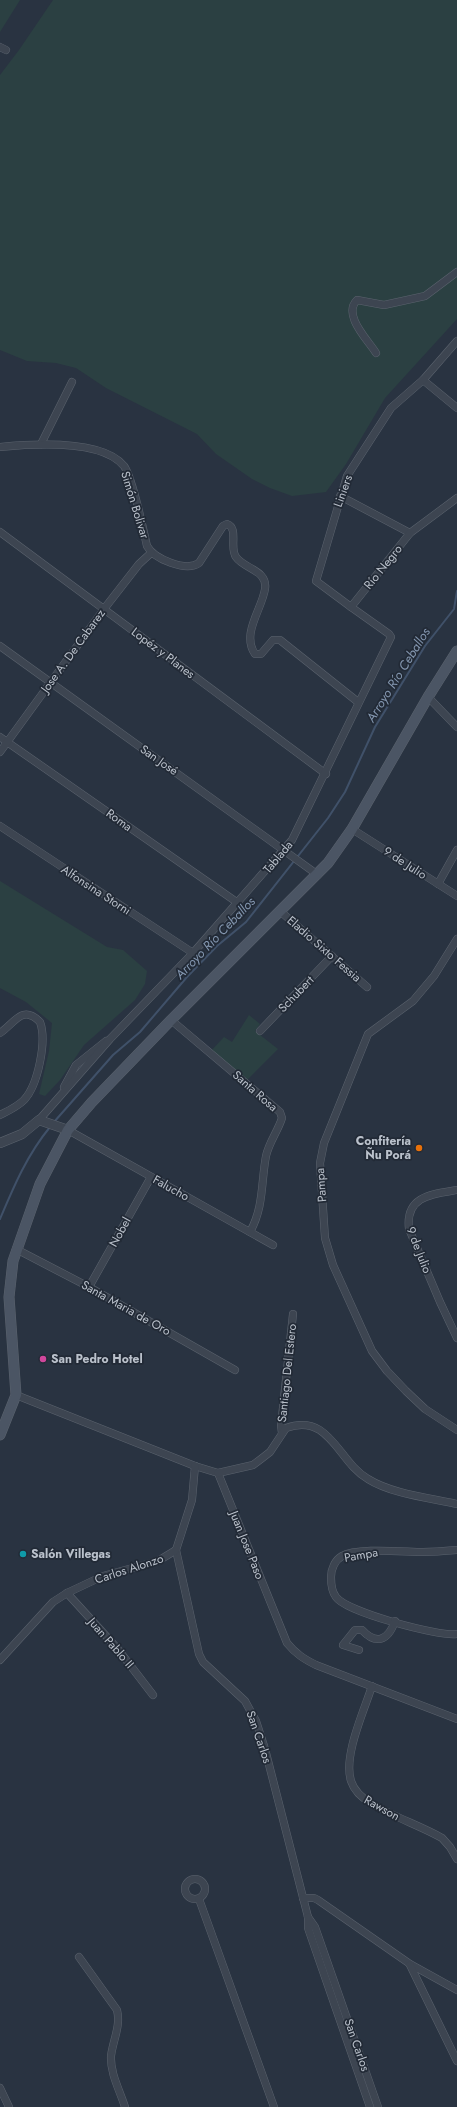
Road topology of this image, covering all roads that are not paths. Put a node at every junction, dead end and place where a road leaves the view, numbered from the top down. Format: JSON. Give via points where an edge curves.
{"nodes":[{"id":1,"x":457,"y":272,"type":"edge"},
{"id":2,"x":457,"y":341,"type":"edge"},
{"id":3,"x":376,"y":353,"type":"dead end"},
{"id":4,"x":423,"y":380,"type":"junction"},
{"id":5,"x":72,"y":382,"type":"dead end"},
{"id":6,"x":457,"y":408,"type":"edge"},
{"id":7,"x":41,"y":444,"type":"junction"},
{"id":8,"x":0,"y":446,"type":"edge"},
{"id":9,"x":340,"y":496,"type":"junction"},
{"id":10,"x":457,"y":498,"type":"edge"},
{"id":11,"x":0,"y":532,"type":"edge"},
{"id":12,"x":410,"y":533,"type":"junction"},
{"id":13,"x":151,"y":553,"type":"junction"},
{"id":14,"x":351,"y":607,"type":"junction"},
{"id":15,"x":104,"y":609,"type":"junction"},
{"id":16,"x":0,"y":646,"type":"edge"},
{"id":17,"x":457,"y":651,"type":"edge"},
{"id":18,"x":50,"y":682,"type":"junction"},
{"id":19,"x":428,"y":697,"type":"junction"},
{"id":20,"x":358,"y":702,"type":"junction"},
{"id":21,"x":457,"y":727,"type":"edge"},
{"id":22,"x":0,"y":737,"type":"edge"},
{"id":23,"x":7,"y":742,"type":"junction"},
{"id":24,"x":0,"y":752,"type":"edge"},
{"id":25,"x":326,"y":774,"type":"junction"},
{"id":26,"x":0,"y":826,"type":"edge"},
{"id":27,"x":352,"y":829,"type":"junction"},
{"id":28,"x":457,"y":850,"type":"edge"},
{"id":29,"x":287,"y":851,"type":"junction"},
{"id":30,"x":318,"y":875,"type":"junction"},
{"id":31,"x":438,"y":884,"type":"junction"},
{"id":32,"x":457,"y":896,"type":"edge"},
{"id":33,"x":238,"y":903,"type":"junction"},
{"id":34,"x":280,"y":911,"type":"junction"},
{"id":35,"x":457,"y":939,"type":"edge"},
{"id":36,"x":193,"y":954,"type":"junction"},
{"id":37,"x":332,"y":956,"type":"junction"},
{"id":38,"x":367,"y":987,"type":"dead end"},
{"id":39,"x":171,"y":1020,"type":"junction"},
{"id":40,"x":260,"y":1031,"type":"dead end"},
{"id":41,"x":0,"y":1033,"type":"edge"},
{"id":42,"x":0,"y":1115,"type":"edge"},
{"id":43,"x":42,"y":1121,"type":"junction"},
{"id":44,"x":64,"y":1129,"type":"junction"},
{"id":45,"x":0,"y":1143,"type":"edge"},
{"id":46,"x":151,"y":1177,"type":"junction"},
{"id":47,"x":457,"y":1190,"type":"edge"},
{"id":48,"x":250,"y":1232,"type":"junction"},
{"id":49,"x":274,"y":1245,"type":"dead end"},
{"id":50,"x":16,"y":1249,"type":"junction"},
{"id":51,"x":89,"y":1287,"type":"junction"},
{"id":52,"x":293,"y":1314,"type":"dead end"},
{"id":53,"x":457,"y":1338,"type":"edge"},
{"id":54,"x":235,"y":1370,"type":"dead end"},
{"id":55,"x":16,"y":1395,"type":"junction"},
{"id":56,"x":457,"y":1430,"type":"edge"},
{"id":57,"x":282,"y":1433,"type":"junction"},
{"id":58,"x":0,"y":1435,"type":"edge"},
{"id":59,"x":195,"y":1466,"type":"junction"},
{"id":60,"x":218,"y":1473,"type":"junction"},
{"id":61,"x":457,"y":1504,"type":"edge"},
{"id":62,"x":176,"y":1550,"type":"junction"},
{"id":63,"x":457,"y":1550,"type":"edge"},
{"id":64,"x":67,"y":1593,"type":"junction"},
{"id":65,"x":395,"y":1621,"type":"junction"},
{"id":66,"x":457,"y":1634,"type":"edge"},
{"id":67,"x":359,"y":1650,"type":"dead end"},
{"id":68,"x":0,"y":1660,"type":"edge"},
{"id":69,"x":372,"y":1686,"type":"junction"},
{"id":70,"x":153,"y":1695,"type":"dead end"},
{"id":71,"x":457,"y":1719,"type":"edge"},
{"id":72,"x":457,"y":1859,"type":"edge"},
{"id":73,"x":199,"y":1898,"type":"dead end"},
{"id":74,"x":304,"y":1898,"type":"junction"},
{"id":75,"x":308,"y":1917,"type":"junction"},
{"id":76,"x":79,"y":1957,"type":"dead end"},
{"id":77,"x":410,"y":1964,"type":"junction"},
{"id":78,"x":457,"y":1990,"type":"edge"},
{"id":79,"x":457,"y":2061,"type":"edge"},
{"id":80,"x":0,"y":2088,"type":"edge"},
{"id":81,"x":9,"y":2107,"type":"edge"},
{"id":82,"x":125,"y":2107,"type":"edge"},
{"id":83,"x":274,"y":2107,"type":"edge"},
{"id":84,"x":370,"y":2107,"type":"edge"},
{"id":85,"x":378,"y":2107,"type":"edge"}],
"edges":[{"from":1,"to":3,"type":"street","via":[[425,296],[384,305],[357,300],[353,304],[354,320]]},
{"from":2,"to":4,"type":"street","name":"Liniers"},
{"from":4,"to":6,"type":"street"},
{"from":4,"to":9,"type":"street","name":"Liniers","via":[[384,417],[347,476]]},
{"from":5,"to":7,"type":"street"},
{"from":7,"to":8,"type":"street","name":"Simón Bolivar"},
{"from":7,"to":13,"type":"street","name":"Simón Bolivar","via":[[95,450],[105,453],[123,466]]},
{"from":9,"to":12,"type":"street"},
{"from":9,"to":14,"type":"street","name":"Liniers","via":[[316,581]]},
{"from":10,"to":12,"type":"street","name":"Río Negro"},
{"from":11,"to":15,"type":"street","name":"Lopéz y Planes"},
{"from":12,"to":14,"type":"street","name":"Río Negro"},
{"from":13,"to":15,"type":"street","name":"Jose A. De Cabarez","via":[[139,564]]},
{"from":13,"to":20,"type":"street","name":"Simón Bolivar","via":[[160,558],[194,566],[223,526],[230,525],[235,556],[258,572],[264,581],[265,588],[251,635],[255,654],[261,654],[273,640],[280,640]]},
{"from":14,"to":20,"type":"street","name":"Tablada","via":[[390,637]]},
{"from":15,"to":18,"type":"street","name":"Jose A. De Cabarez"},
{"from":15,"to":25,"type":"street","name":"Lopéz y Planes"},
{"from":16,"to":18,"type":"street","name":"San José"},
{"from":17,"to":19,"type":"main road"},
{"from":18,"to":23,"type":"street","name":"Jose A. De Cabarez"},
{"from":18,"to":29,"type":"street","name":"San José"},
{"from":19,"to":21,"type":"street"},
{"from":19,"to":27,"type":"main road"},
{"from":20,"to":25,"type":"street","name":"Tablada"},
{"from":22,"to":23,"type":"street","name":"Roma"},
{"from":23,"to":24,"type":"street","name":"Jose A. De Cabarez"},
{"from":23,"to":33,"type":"street","name":"Roma"},
{"from":25,"to":29,"type":"street","name":"Tablada"},
{"from":26,"to":36,"type":"street","name":"Alfonsina Storni"},
{"from":27,"to":30,"type":"main road"},
{"from":27,"to":31,"type":"street","name":"9 de Julio"},
{"from":28,"to":31,"type":"street"},
{"from":29,"to":30,"type":"street","name":"San José"},
{"from":29,"to":33,"type":"street","name":"Tablada"},
{"from":30,"to":34,"type":"main road"},
{"from":31,"to":32,"type":"street","name":"9 de Julio"},
{"from":33,"to":36,"type":"street","name":"Tablada"},
{"from":34,"to":37,"type":"street","name":"Eladio Sixto Fessia"},
{"from":34,"to":39,"type":"main road"},
{"from":35,"to":56,"type":"street","name":"Pampa","via":[[434,976],[413,1001],[368,1034],[324,1143],[320,1163],[325,1238],[333,1265],[372,1351],[406,1391]]},
{"from":36,"to":43,"type":"street","name":"Tablada","via":[[60,1094]]},
{"from":37,"to":38,"type":"street","name":"Eladio Sixto Fessia"},
{"from":37,"to":40,"type":"street","name":"Schubert"},
{"from":39,"to":44,"type":"main road"},
{"from":39,"to":48,"type":"street","name":"Santa Rosa","via":[[280,1112],[282,1118],[269,1144],[257,1219]]},
{"from":41,"to":42,"type":"street","via":[[17,1017],[29,1014],[40,1022],[44,1039],[30,1092],[16,1107]]},
{"from":43,"to":44,"type":"street"},
{"from":43,"to":45,"type":"street","name":"Tablada","via":[[22,1134]]},
{"from":44,"to":46,"type":"street","name":"Falucho"},
{"from":44,"to":50,"type":"main road"},
{"from":46,"to":48,"type":"street","name":"Falucho"},
{"from":46,"to":51,"type":"street","name":"Nobel"},
{"from":47,"to":53,"type":"street","name":"9 de Julio","via":[[420,1199],[408,1218],[409,1229]]},
{"from":48,"to":49,"type":"street","name":"Falucho"},
{"from":50,"to":51,"type":"street","name":"Santa Maria de Oro"},
{"from":50,"to":55,"type":"main road","via":[[10,1297]]},
{"from":51,"to":54,"type":"street","name":"Santa Maria de Oro"},
{"from":52,"to":57,"type":"street","name":"Santiago Del Estero"},
{"from":55,"to":58,"type":"main road"},
{"from":55,"to":59,"type":"street"},
{"from":57,"to":60,"type":"street","via":[[270,1452],[253,1465]]},
{"from":57,"to":61,"type":"street","via":[[286,1428],[293,1426],[313,1426],[330,1438],[367,1479],[386,1487]]},
{"from":59,"to":60,"type":"street"},
{"from":59,"to":62,"type":"street","name":"Carlos Alonzo","via":[[192,1500]]},
{"from":60,"to":69,"type":"street","name":"Juan Jose Paso","via":[[287,1643],[302,1658]]},
{"from":62,"to":64,"type":"street","name":"Carlos Alonzo","via":[[158,1561],[103,1576]]},
{"from":62,"to":74,"type":"street","name":"San Carlos","via":[[199,1654],[203,1662],[245,1701],[256,1721]]},
{"from":63,"to":65,"type":"street","name":"Pampa","via":[[354,1553],[335,1562],[331,1585],[336,1597],[345,1605],[361,1612]]},
{"from":64,"to":68,"type":"street","name":"Carlos Alonzo","via":[[53,1602]]},
{"from":64,"to":70,"type":"street","name":"Juan Pablo II","via":[[117,1648]]},
{"from":65,"to":66,"type":"street","name":"Pampa","via":[[434,1633]]},
{"from":65,"to":67,"type":"street","via":[[386,1636],[379,1640],[370,1638],[362,1630],[356,1630],[344,1645]]},
{"from":69,"to":71,"type":"street","name":"Juan Jose Paso"},
{"from":69,"to":72,"type":"street","name":"Rawson","via":[[352,1751],[349,1768],[351,1781],[358,1793],[370,1803],[442,1838]]},
{"from":73,"to":83,"type":"street"},
{"from":74,"to":75,"type":"street","name":"San Carlos"},
{"from":74,"to":77,"type":"street","via":[[318,1900]]},
{"from":75,"to":84,"type":"street","name":"San Carlos","via":[[308,1928]]},
{"from":75,"to":85,"type":"street","name":"San Carlos","via":[[315,1927]]},
{"from":76,"to":82,"type":"street","via":[[117,2010],[119,2019],[111,2056],[113,2073]]},
{"from":77,"to":78,"type":"street"},
{"from":77,"to":79,"type":"street"},
{"from":80,"to":81,"type":"street"}]}
